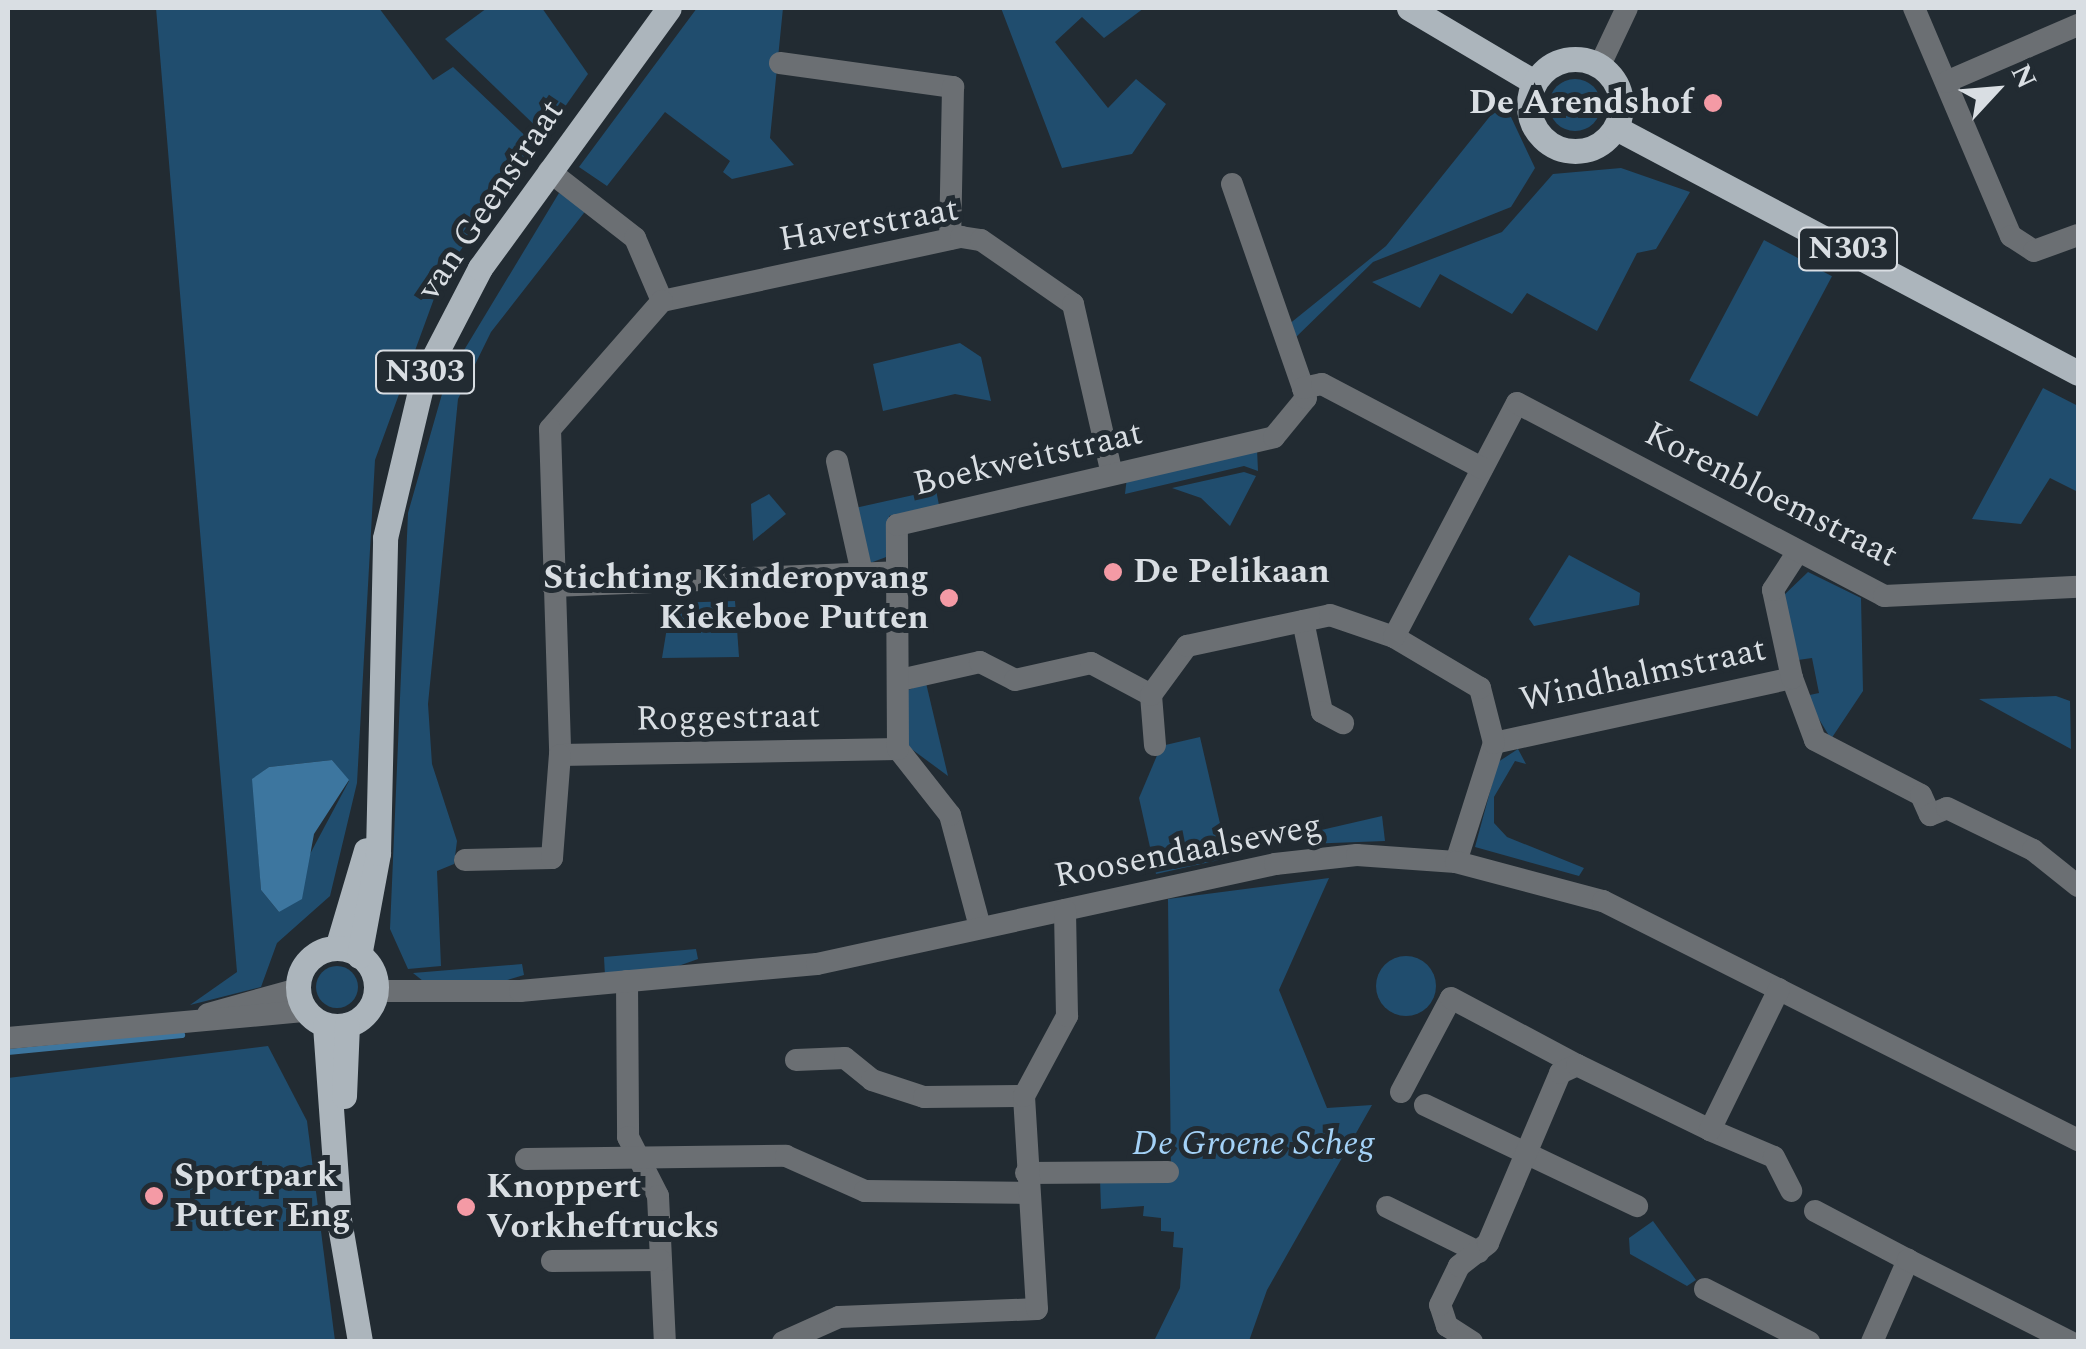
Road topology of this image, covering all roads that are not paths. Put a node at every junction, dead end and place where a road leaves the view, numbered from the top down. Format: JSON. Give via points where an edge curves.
{"nodes":[{"id":1,"x":669,"y":8,"type":"edge"},
{"id":2,"x":1409,"y":8,"type":"edge"},
{"id":3,"x":1627,"y":8,"type":"edge"},
{"id":4,"x":1914,"y":8,"type":"edge"},
{"id":5,"x":2078,"y":26,"type":"edge"},
{"id":6,"x":780,"y":63,"type":"dead end"},
{"id":7,"x":1600,"y":65,"type":"junction"},
{"id":8,"x":1534,"y":82,"type":"junction"},
{"id":9,"x":1946,"y":82,"type":"junction"},
{"id":10,"x":1616,"y":128,"type":"junction"},
{"id":11,"x":549,"y":171,"type":"junction"},
{"id":12,"x":1232,"y":184,"type":"dead end"},
{"id":13,"x":2078,"y":234,"type":"edge"},
{"id":14,"x":950,"y":239,"type":"junction"},
{"id":15,"x":662,"y":300,"type":"junction"},
{"id":16,"x":2078,"y":372,"type":"edge"},
{"id":17,"x":1302,"y":388,"type":"junction"},
{"id":18,"x":836,"y":461,"type":"dead end"},
{"id":19,"x":1482,"y":468,"type":"junction"},
{"id":20,"x":1112,"y":474,"type":"junction"},
{"id":21,"x":1797,"y":553,"type":"junction"},
{"id":22,"x":897,"y":572,"type":"junction"},
{"id":23,"x":862,"y":573,"type":"junction"},
{"id":24,"x":552,"y":586,"type":"junction"},
{"id":25,"x":2078,"y":587,"type":"edge"},
{"id":26,"x":1303,"y":622,"type":"junction"},
{"id":27,"x":1394,"y":637,"type":"junction"},
{"id":28,"x":1792,"y":678,"type":"junction"},
{"id":29,"x":900,"y":680,"type":"junction"},
{"id":30,"x":1152,"y":694,"type":"junction"},
{"id":31,"x":1343,"y":724,"type":"dead end"},
{"id":32,"x":1494,"y":743,"type":"junction"},
{"id":33,"x":1155,"y":745,"type":"dead end"},
{"id":34,"x":898,"y":749,"type":"junction"},
{"id":35,"x":560,"y":756,"type":"junction"},
{"id":36,"x":465,"y":860,"type":"dead end"},
{"id":37,"x":1456,"y":862,"type":"junction"},
{"id":38,"x":2078,"y":886,"type":"edge"},
{"id":39,"x":1065,"y":910,"type":"junction"},
{"id":40,"x":980,"y":927,"type":"junction"},
{"id":41,"x":348,"y":952,"type":"junction"},
{"id":42,"x":627,"y":982,"type":"junction"},
{"id":43,"x":1779,"y":989,"type":"junction"},
{"id":44,"x":375,"y":990,"type":"junction"},
{"id":45,"x":319,"y":1012,"type":"junction"},
{"id":46,"x":8,"y":1038,"type":"edge"},
{"id":47,"x":796,"y":1060,"type":"dead end"},
{"id":48,"x":1577,"y":1065,"type":"junction"},
{"id":49,"x":1401,"y":1092,"type":"dead end"},
{"id":50,"x":1024,"y":1096,"type":"junction"},
{"id":51,"x":1426,"y":1105,"type":"dead end"},
{"id":52,"x":1710,"y":1130,"type":"junction"},
{"id":53,"x":2078,"y":1140,"type":"edge"},
{"id":54,"x":526,"y":1158,"type":"dead end"},
{"id":55,"x":637,"y":1158,"type":"junction"},
{"id":56,"x":1529,"y":1158,"type":"junction"},
{"id":57,"x":1168,"y":1172,"type":"dead end"},
{"id":58,"x":1026,"y":1183,"type":"junction"},
{"id":59,"x":1791,"y":1191,"type":"dead end"},
{"id":60,"x":1387,"y":1206,"type":"dead end"},
{"id":61,"x":1637,"y":1206,"type":"dead end"},
{"id":62,"x":1815,"y":1211,"type":"dead end"},
{"id":63,"x":1478,"y":1252,"type":"junction"},
{"id":64,"x":660,"y":1260,"type":"junction"},
{"id":65,"x":1908,"y":1260,"type":"junction"},
{"id":66,"x":552,"y":1261,"type":"dead end"},
{"id":67,"x":1706,"y":1289,"type":"dead end"},
{"id":68,"x":1464,"y":1340,"type":"edge"},
{"id":69,"x":360,"y":1342,"type":"edge"},
{"id":70,"x":665,"y":1342,"type":"edge"},
{"id":71,"x":782,"y":1342,"type":"edge"},
{"id":72,"x":1809,"y":1342,"type":"edge"},
{"id":73,"x":1872,"y":1342,"type":"edge"},
{"id":74,"x":2070,"y":1342,"type":"edge"}],
"edges":[{"from":1,"to":11,"type":"main road","name":"van Geenstraat","number":"N303"},
{"from":2,"to":8,"type":"main road"},
{"from":3,"to":7,"type":"street"},
{"from":4,"to":9,"type":"street"},
{"from":5,"to":9,"type":"street"},
{"from":6,"to":14,"type":"street","via":[[948,82]]},
{"from":7,"to":8,"type":"main road","via":[[1556,62]]},
{"from":7,"to":10,"type":"main road","via":[[1618,86]]},
{"from":8,"to":10,"type":"main road","via":[[1529,110],[1552,146],[1580,152]]},
{"from":9,"to":13,"type":"street","via":[[2017,244],[2034,251]]},
{"from":10,"to":16,"type":"main road","number":"N303"},
{"from":11,"to":15,"type":"street","via":[[635,238]]},
{"from":11,"to":41,"type":"main road","name":"van Geenstraat","number":"N303","via":[[460,299],[399,460],[385,538],[378,807]]},
{"from":12,"to":17,"type":"street"},
{"from":14,"to":15,"type":"street","name":"Haverstraat"},
{"from":14,"to":20,"type":"street","name":"Haverstraat","via":[[981,240],[1073,304]]},
{"from":15,"to":24,"type":"street","via":[[550,430]]},
{"from":17,"to":19,"type":"street","via":[[1322,384]]},
{"from":17,"to":20,"type":"street","name":"Boekweitstraat","via":[[1306,398],[1280,436]]},
{"from":18,"to":23,"type":"street"},
{"from":19,"to":21,"type":"street","name":"Korenbloemstraat","via":[[1517,404]]},
{"from":19,"to":27,"type":"street"},
{"from":20,"to":22,"type":"street","name":"Boekweitstraat","via":[[897,525]]},
{"from":21,"to":25,"type":"street","name":"Korenbloemstraat","via":[[1884,596]]},
{"from":21,"to":28,"type":"street","name":"Windhalmstraat","via":[[1774,590]]},
{"from":22,"to":23,"type":"street"},
{"from":22,"to":29,"type":"street","name":"Boekweitstraat"},
{"from":23,"to":24,"type":"street"},
{"from":24,"to":35,"type":"street"},
{"from":26,"to":27,"type":"street","via":[[1342,614]]},
{"from":26,"to":30,"type":"street","via":[[1187,646]]},
{"from":26,"to":31,"type":"street","via":[[1322,712]]},
{"from":27,"to":32,"type":"street","via":[[1480,688]]},
{"from":28,"to":32,"type":"street","name":"Windhalmstraat"},
{"from":28,"to":38,"type":"street","via":[[1815,740],[1921,796],[1930,816],[1948,808],[2033,850]]},
{"from":29,"to":30,"type":"street","via":[[980,662],[1015,680],[1091,662]]},
{"from":29,"to":34,"type":"street","name":"Boekweitstraat"},
{"from":30,"to":33,"type":"street"},
{"from":32,"to":37,"type":"street"},
{"from":34,"to":35,"type":"street","name":"Roggestraat"},
{"from":34,"to":40,"type":"street","via":[[945,804]]},
{"from":35,"to":36,"type":"street","via":[[551,783],[552,858]]},
{"from":37,"to":39,"type":"street","name":"Roosendaalseweg","via":[[1325,858]]},
{"from":37,"to":43,"type":"street","name":"Roosendaalseweg","via":[[1603,901]]},
{"from":39,"to":40,"type":"street","name":"Roosendaalseweg"},
{"from":39,"to":50,"type":"street","via":[[1068,1016]]},
{"from":40,"to":42,"type":"street","name":"Roosendaalseweg","via":[[817,964]]},
{"from":41,"to":44,"type":"main road"},
{"from":41,"to":45,"type":"main road","via":[[307,962]]},
{"from":42,"to":44,"type":"street","name":"Roosendaalseweg"},
{"from":42,"to":55,"type":"street","via":[[628,1137]]},
{"from":43,"to":52,"type":"street"},
{"from":43,"to":53,"type":"street","name":"Roosendaalseweg"},
{"from":44,"to":45,"type":"main road"},
{"from":45,"to":46,"type":"street"},
{"from":45,"to":69,"type":"main road","via":[[338,1146],[339,1220]]},
{"from":47,"to":50,"type":"street","via":[[845,1058],[872,1080],[924,1096]]},
{"from":48,"to":49,"type":"street","via":[[1450,998]]},
{"from":48,"to":52,"type":"street"},
{"from":48,"to":56,"type":"street","via":[[1548,1089],[1552,1109]]},
{"from":50,"to":58,"type":"street"},
{"from":51,"to":56,"type":"street"},
{"from":52,"to":59,"type":"street","via":[[1774,1156]]},
{"from":54,"to":55,"type":"street"},
{"from":55,"to":58,"type":"street","via":[[786,1156],[865,1191]]},
{"from":55,"to":64,"type":"street","via":[[658,1196]]},
{"from":56,"to":61,"type":"street"},
{"from":56,"to":63,"type":"street"},
{"from":57,"to":58,"type":"street"},
{"from":58,"to":71,"type":"street","via":[[1027,1259],[1041,1288],[1030,1314],[838,1317]]},
{"from":60,"to":63,"type":"street"},
{"from":62,"to":65,"type":"street"},
{"from":63,"to":68,"type":"street","via":[[1458,1266],[1440,1305]]},
{"from":64,"to":66,"type":"street"},
{"from":64,"to":70,"type":"street"},
{"from":65,"to":73,"type":"street"},
{"from":65,"to":74,"type":"street"},
{"from":67,"to":72,"type":"street"}]}
